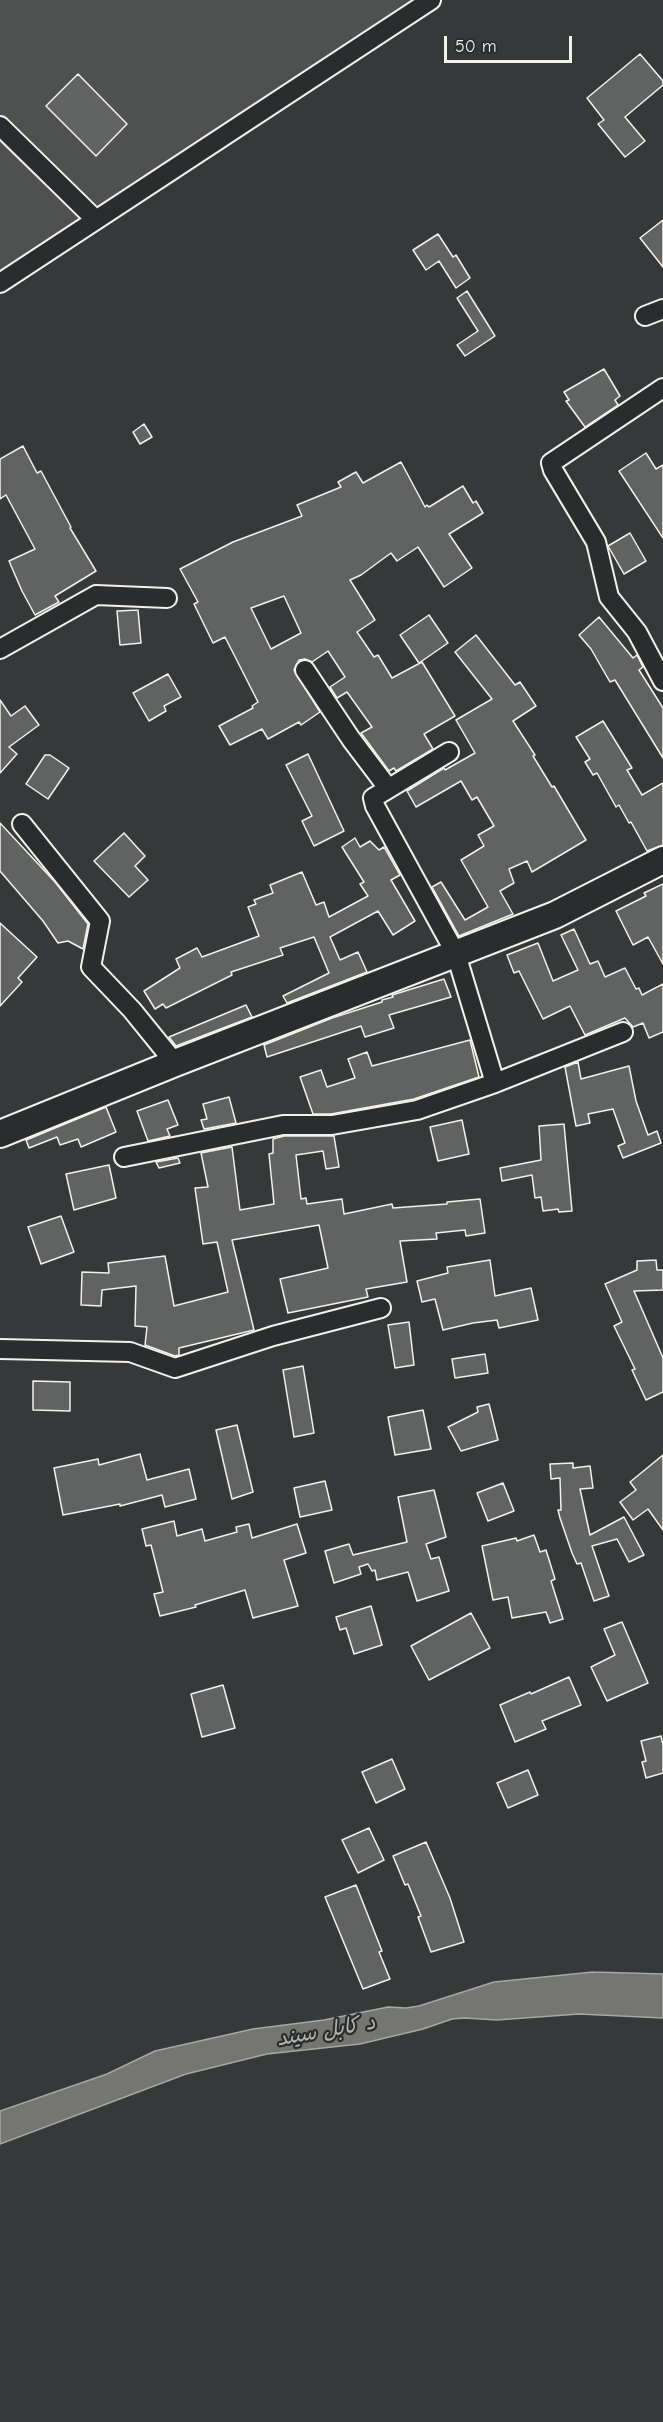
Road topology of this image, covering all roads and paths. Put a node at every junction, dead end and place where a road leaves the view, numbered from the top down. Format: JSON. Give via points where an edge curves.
{"nodes":[{"id":1,"x":431,"y":0,"type":"edge"},
{"id":2,"x":0,"y":126,"type":"edge"},
{"id":3,"x":96,"y":220,"type":"junction"},
{"id":4,"x":0,"y":283,"type":"edge"},
{"id":5,"x":663,"y":309,"type":"edge"},
{"id":6,"x":645,"y":316,"type":"dead end"},
{"id":7,"x":663,"y":388,"type":"edge"},
{"id":8,"x":167,"y":597,"type":"dead end"},
{"id":9,"x":0,"y":649,"type":"edge"},
{"id":10,"x":305,"y":670,"type":"dead end"},
{"id":11,"x":663,"y":681,"type":"edge"},
{"id":12,"x":449,"y":752,"type":"dead end"},
{"id":13,"x":388,"y":788,"type":"junction"},
{"id":14,"x":22,"y":824,"type":"dead end"},
{"id":15,"x":663,"y":860,"type":"edge"},
{"id":16,"x":456,"y":954,"type":"junction"},
{"id":17,"x":622,"y":1032,"type":"dead end"},
{"id":18,"x":175,"y":1063,"type":"junction"},
{"id":19,"x":495,"y":1083,"type":"junction"},
{"id":20,"x":0,"y":1134,"type":"edge"},
{"id":21,"x":124,"y":1156,"type":"dead end"},
{"id":22,"x":381,"y":1308,"type":"dead end"},
{"id":23,"x":0,"y":1349,"type":"edge"}],
"edges":[{"from":1,"to":3,"type":"street"},
{"from":2,"to":3,"type":"street"},
{"from":3,"to":4,"type":"street"},
{"from":5,"to":6,"type":"street"},
{"from":7,"to":11,"type":"street","via":[[551,463],[596,542],[609,597],[637,632]]},
{"from":8,"to":9,"type":"street","via":[[96,595]]},
{"from":10,"to":13,"type":"street"},
{"from":12,"to":13,"type":"street"},
{"from":13,"to":16,"type":"street","via":[[373,798],[375,806]]},
{"from":14,"to":18,"type":"street","via":[[100,921],[92,967]]},
{"from":15,"to":16,"type":"main road","via":[[555,915]]},
{"from":16,"to":18,"type":"main road"},
{"from":16,"to":19,"type":"street"},
{"from":17,"to":19,"type":"street"},
{"from":18,"to":20,"type":"main road"},
{"from":19,"to":21,"type":"street","via":[[417,1110],[332,1125],[283,1125]]},
{"from":22,"to":23,"type":"street","via":[[273,1336],[175,1368],[130,1352]]}]}
